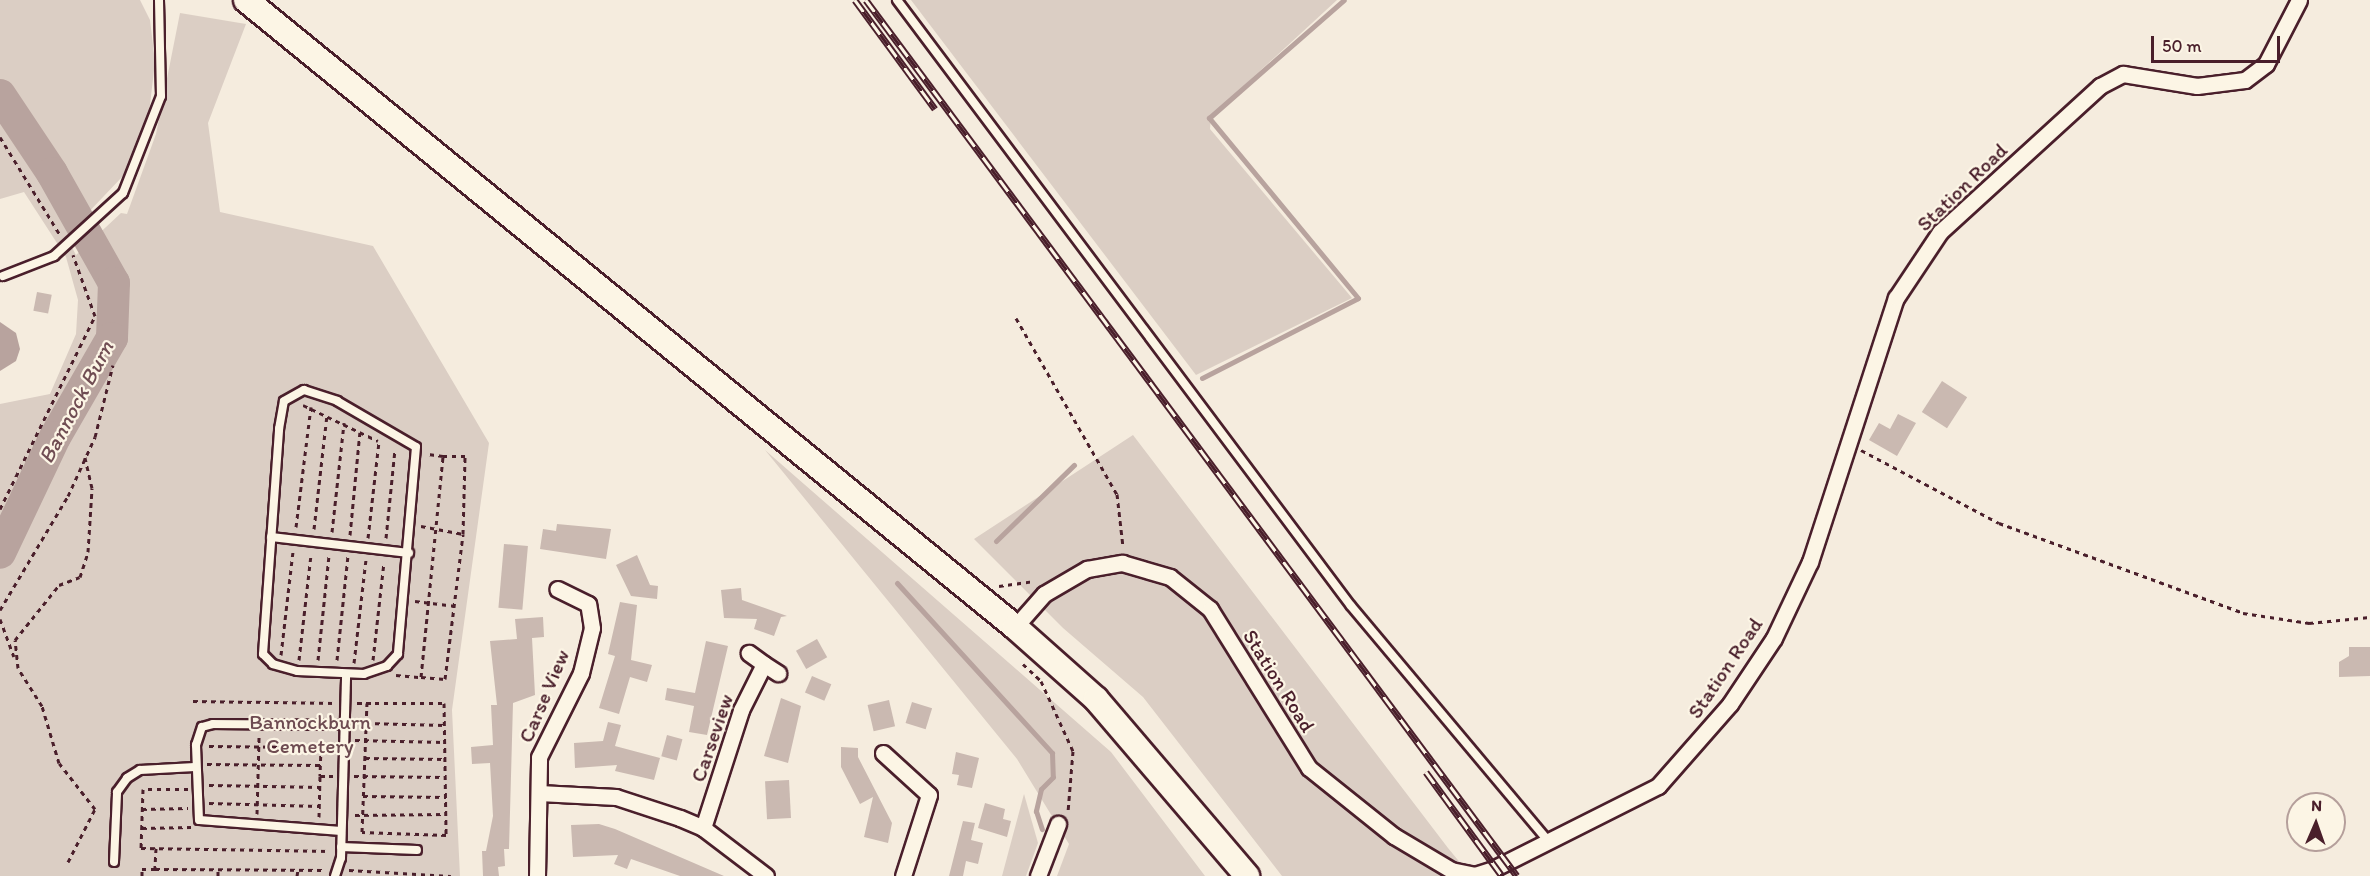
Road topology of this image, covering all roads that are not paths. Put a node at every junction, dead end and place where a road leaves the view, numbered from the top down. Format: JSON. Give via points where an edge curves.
{"nodes":[{"id":1,"x":159,"y":0,"type":"edge"},
{"id":2,"x":897,"y":0,"type":"edge"},
{"id":3,"x":2299,"y":0,"type":"edge"},
{"id":4,"x":245,"y":2,"type":"edge"},
{"id":5,"x":3,"y":276,"type":"dead end"},
{"id":6,"x":271,"y":537,"type":"junction"},
{"id":7,"x":409,"y":553,"type":"junction"},
{"id":8,"x":557,"y":589,"type":"dead end"},
{"id":9,"x":1015,"y":627,"type":"junction"},
{"id":10,"x":749,"y":653,"type":"dead end"},
{"id":11,"x":764,"y":664,"type":"junction"},
{"id":12,"x":778,"y":673,"type":"dead end"},
{"id":13,"x":346,"y":675,"type":"junction"},
{"id":14,"x":344,"y":725,"type":"junction"},
{"id":15,"x":883,"y":753,"type":"dead end"},
{"id":16,"x":196,"y":766,"type":"junction"},
{"id":17,"x":539,"y":793,"type":"junction"},
{"id":18,"x":1058,"y":824,"type":"road end"},
{"id":19,"x":703,"y":828,"type":"junction"},
{"id":20,"x":341,"y":831,"type":"junction"},
{"id":21,"x":1546,"y":838,"type":"junction"},
{"id":22,"x":341,"y":847,"type":"junction"},
{"id":23,"x":417,"y":850,"type":"dead end"},
{"id":24,"x":114,"y":862,"type":"dead end"},
{"id":25,"x":336,"y":873,"type":"edge"},
{"id":26,"x":537,"y":876,"type":"edge"},
{"id":27,"x":766,"y":876,"type":"edge"},
{"id":28,"x":903,"y":876,"type":"edge"},
{"id":29,"x":1038,"y":876,"type":"edge"},
{"id":30,"x":1246,"y":876,"type":"edge"}],
"edges":[{"from":1,"to":5,"type":"lane","via":[[161,96],[142,153],[123,193],[67,245],[30,270]]},
{"from":2,"to":21,"type":"lane","via":[[1351,606]]},
{"from":3,"to":21,"type":"street","name":"Station Road","via":[[2266,64],[2246,80],[2197,87],[2122,74],[2100,86],[1940,232],[1896,298],[1852,445],[1810,562],[1774,638],[1730,704],[1658,786]]},
{"from":4,"to":9,"type":"main road"},
{"from":6,"to":7,"type":"lane"},
{"from":6,"to":7,"type":"lane","via":[[284,401],[304,390],[338,401],[410,439],[417,453],[417,466]]},
{"from":6,"to":13,"type":"lane","via":[[263,654],[273,664],[297,671]]},
{"from":7,"to":13,"type":"lane","via":[[399,654],[387,666]]},
{"from":8,"to":17,"type":"street","name":"Carse View","via":[[588,604],[592,628],[581,673],[539,756]]},
{"from":9,"to":21,"type":"street","name":"Station Road","via":[[1064,579],[1122,563],[1170,578],[1210,609],[1309,768],[1394,836],[1451,870],[1475,875]]},
{"from":9,"to":30,"type":"main road","via":[[1096,699]]},
{"from":10,"to":11,"type":"street"},
{"from":11,"to":12,"type":"street"},
{"from":11,"to":19,"type":"street","name":"Carseview","via":[[741,710]]},
{"from":13,"to":14,"type":"lane"},
{"from":14,"to":16,"type":"lane","via":[[202,728],[196,745]]},
{"from":14,"to":20,"type":"lane"},
{"from":15,"to":28,"type":"street","via":[[929,795]]},
{"from":16,"to":20,"type":"lane","via":[[196,806],[204,822]]},
{"from":16,"to":24,"type":"lane","via":[[140,770],[127,778],[117,792]]},
{"from":17,"to":19,"type":"street","via":[[616,797]]},
{"from":17,"to":26,"type":"street","name":"Carse View"},
{"from":18,"to":29,"type":"street"},
{"from":19,"to":27,"type":"street"},
{"from":20,"to":22,"type":"lane"},
{"from":22,"to":23,"type":"lane"},
{"from":22,"to":25,"type":"lane"}]}
